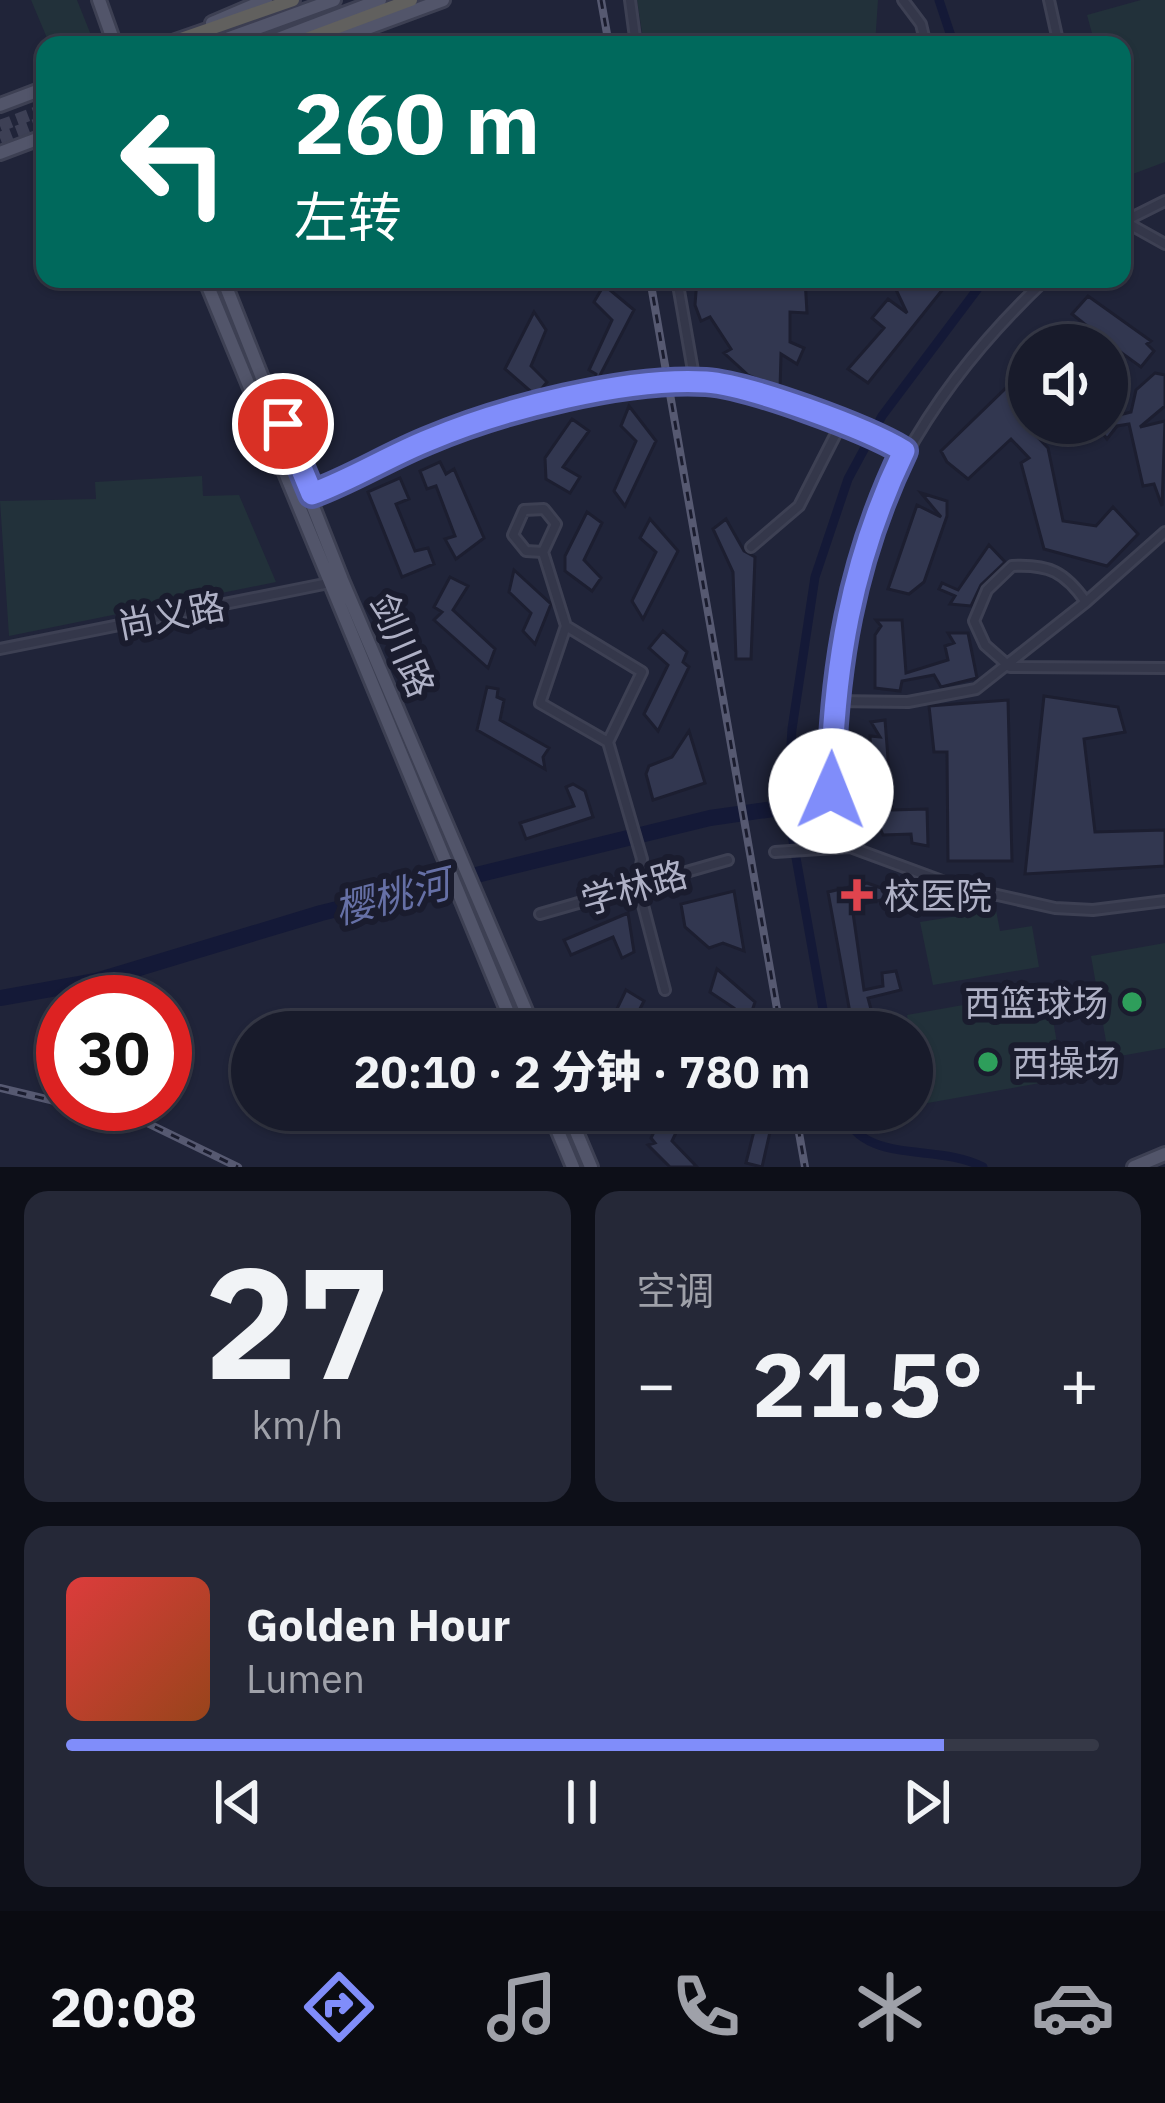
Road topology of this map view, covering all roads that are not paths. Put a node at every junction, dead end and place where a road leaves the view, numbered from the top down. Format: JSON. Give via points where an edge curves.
{"nodes":[{"id":1,"x":99,"y":0,"type":"edge"},
{"id":2,"x":266,"y":0,"type":"edge"},
{"id":3,"x":293,"y":0,"type":"edge"},
{"id":4,"x":334,"y":0,"type":"edge"},
{"id":5,"x":380,"y":0,"type":"edge"},
{"id":6,"x":410,"y":0,"type":"edge"},
{"id":7,"x":443,"y":0,"type":"edge"},
{"id":8,"x":630,"y":0,"type":"edge"},
{"id":9,"x":903,"y":0,"type":"edge"},
{"id":10,"x":1048,"y":0,"type":"edge"},
{"id":11,"x":226,"y":27,"type":"junction"},
{"id":12,"x":114,"y":36,"type":"edge"},
{"id":13,"x":184,"y":36,"type":"edge"},
{"id":14,"x":194,"y":36,"type":"edge"},
{"id":15,"x":209,"y":36,"type":"edge"},
{"id":16,"x":235,"y":36,"type":"edge"},
{"id":17,"x":286,"y":36,"type":"edge"},
{"id":18,"x":314,"y":36,"type":"edge"},
{"id":19,"x":345,"y":36,"type":"edge"},
{"id":20,"x":635,"y":36,"type":"edge"},
{"id":21,"x":924,"y":36,"type":"edge"},
{"id":22,"x":1057,"y":36,"type":"edge"},
{"id":23,"x":36,"y":91,"type":"edge"},
{"id":24,"x":0,"y":105,"type":"edge"},
{"id":25,"x":36,"y":139,"type":"edge"},
{"id":26,"x":0,"y":153,"type":"edge"},
{"id":27,"x":1165,"y":202,"type":"edge"},
{"id":28,"x":1131,"y":217,"type":"edge"},
{"id":29,"x":1131,"y":225,"type":"edge"},
{"id":30,"x":1165,"y":244,"type":"edge"},
{"id":31,"x":209,"y":288,"type":"edge"},
{"id":32,"x":227,"y":288,"type":"edge"},
{"id":33,"x":679,"y":288,"type":"edge"},
{"id":34,"x":1037,"y":288,"type":"edge"},
{"id":35,"x":695,"y":382,"type":"junction"},
{"id":36,"x":847,"y":423,"type":"junction"},
{"id":37,"x":904,"y":451,"type":"junction"},
{"id":38,"x":312,"y":494,"type":"junction"},
{"id":39,"x":1165,"y":532,"type":"edge"},
{"id":40,"x":751,"y":547,"type":"dead end"},
{"id":41,"x":543,"y":552,"type":"junction"},
{"id":42,"x":336,"y":581,"type":"junction"},
{"id":43,"x":1087,"y":602,"type":"junction"},
{"id":44,"x":566,"y":626,"type":"junction"},
{"id":45,"x":0,"y":649,"type":"edge"},
{"id":46,"x":1010,"y":667,"type":"junction"},
{"id":47,"x":1165,"y":668,"type":"edge"},
{"id":48,"x":834,"y":701,"type":"junction"},
{"id":49,"x":608,"y":742,"type":"junction"},
{"id":50,"x":850,"y":847,"type":"junction"},
{"id":51,"x":775,"y":852,"type":"dead end"},
{"id":52,"x":728,"y":860,"type":"dead end"},
{"id":53,"x":638,"y":886,"type":"junction"},
{"id":54,"x":1165,"y":901,"type":"edge"},
{"id":55,"x":540,"y":914,"type":"dead end"},
{"id":56,"x":665,"y":990,"type":"dead end"},
{"id":57,"x":507,"y":1011,"type":"edge"},
{"id":58,"x":526,"y":1011,"type":"edge"},
{"id":59,"x":557,"y":1131,"type":"edge"},
{"id":60,"x":576,"y":1131,"type":"edge"},
{"id":61,"x":1165,"y":1154,"type":"edge"},
{"id":62,"x":572,"y":1167,"type":"edge"},
{"id":63,"x":591,"y":1167,"type":"edge"},
{"id":64,"x":1134,"y":1167,"type":"edge"}],
"edges":[{"from":1,"to":12,"type":"main road"},
{"from":2,"to":13,"type":"main road"},
{"from":3,"to":11,"type":"highway"},
{"from":4,"to":16,"type":"main road"},
{"from":5,"to":17,"type":"main road"},
{"from":6,"to":18,"type":"highway"},
{"from":7,"to":19,"type":"main road"},
{"from":8,"to":20,"type":"street"},
{"from":9,"to":21,"type":"street"},
{"from":10,"to":22,"type":"street"},
{"from":11,"to":14,"type":"highway"},
{"from":11,"to":15,"type":"highway"},
{"from":23,"to":24,"type":"main road"},
{"from":25,"to":26,"type":"main road"},
{"from":27,"to":28,"type":"street"},
{"from":29,"to":30,"type":"street"},
{"from":31,"to":42,"type":"main road","name":"剑川路"},
{"from":32,"to":38,"type":"main road","name":"剑川路"},
{"from":33,"to":35,"type":"street"},
{"from":34,"to":37,"type":"street","via":[[973,353]]},
{"from":35,"to":36,"type":"street","via":[[741,388]]},
{"from":35,"to":38,"type":"street","via":[[493,418]]},
{"from":36,"to":37,"type":"street"},
{"from":36,"to":40,"type":"street","via":[[799,506]]},
{"from":37,"to":48,"type":"street","via":[[853,581]]},
{"from":38,"to":42,"type":"main road","name":"剑川路"},
{"from":39,"to":43,"type":"street"},
{"from":41,"to":41,"type":"street","via":[[556,524],[544,509],[524,510],[513,535],[526,551]]},
{"from":41,"to":44,"type":"street"},
{"from":42,"to":45,"type":"street","name":"尚义路"},
{"from":42,"to":57,"type":"main road","name":"剑川路"},
{"from":42,"to":58,"type":"main road","name":"剑川路"},
{"from":43,"to":46,"type":"street"},
{"from":43,"to":46,"type":"street","via":[[1067,576],[1041,565],[1012,566],[987,590],[974,621],[985,645]]},
{"from":44,"to":49,"type":"street","via":[[540,703]]},
{"from":44,"to":49,"type":"street","via":[[642,671]]},
{"from":46,"to":47,"type":"street"},
{"from":46,"to":48,"type":"street","via":[[976,689],[908,702]]},
{"from":48,"to":50,"type":"street","via":[[831,791]]},
{"from":49,"to":53,"type":"street","via":[[642,859]]},
{"from":50,"to":51,"type":"street"},
{"from":50,"to":54,"type":"street","via":[[953,886],[1054,908]]},
{"from":52,"to":53,"type":"street","name":"学林路"},
{"from":53,"to":55,"type":"street","name":"学林路"},
{"from":53,"to":56,"type":"street"},
{"from":59,"to":62,"type":"main road"},
{"from":60,"to":63,"type":"main road"},
{"from":61,"to":64,"type":"main road"}]}
